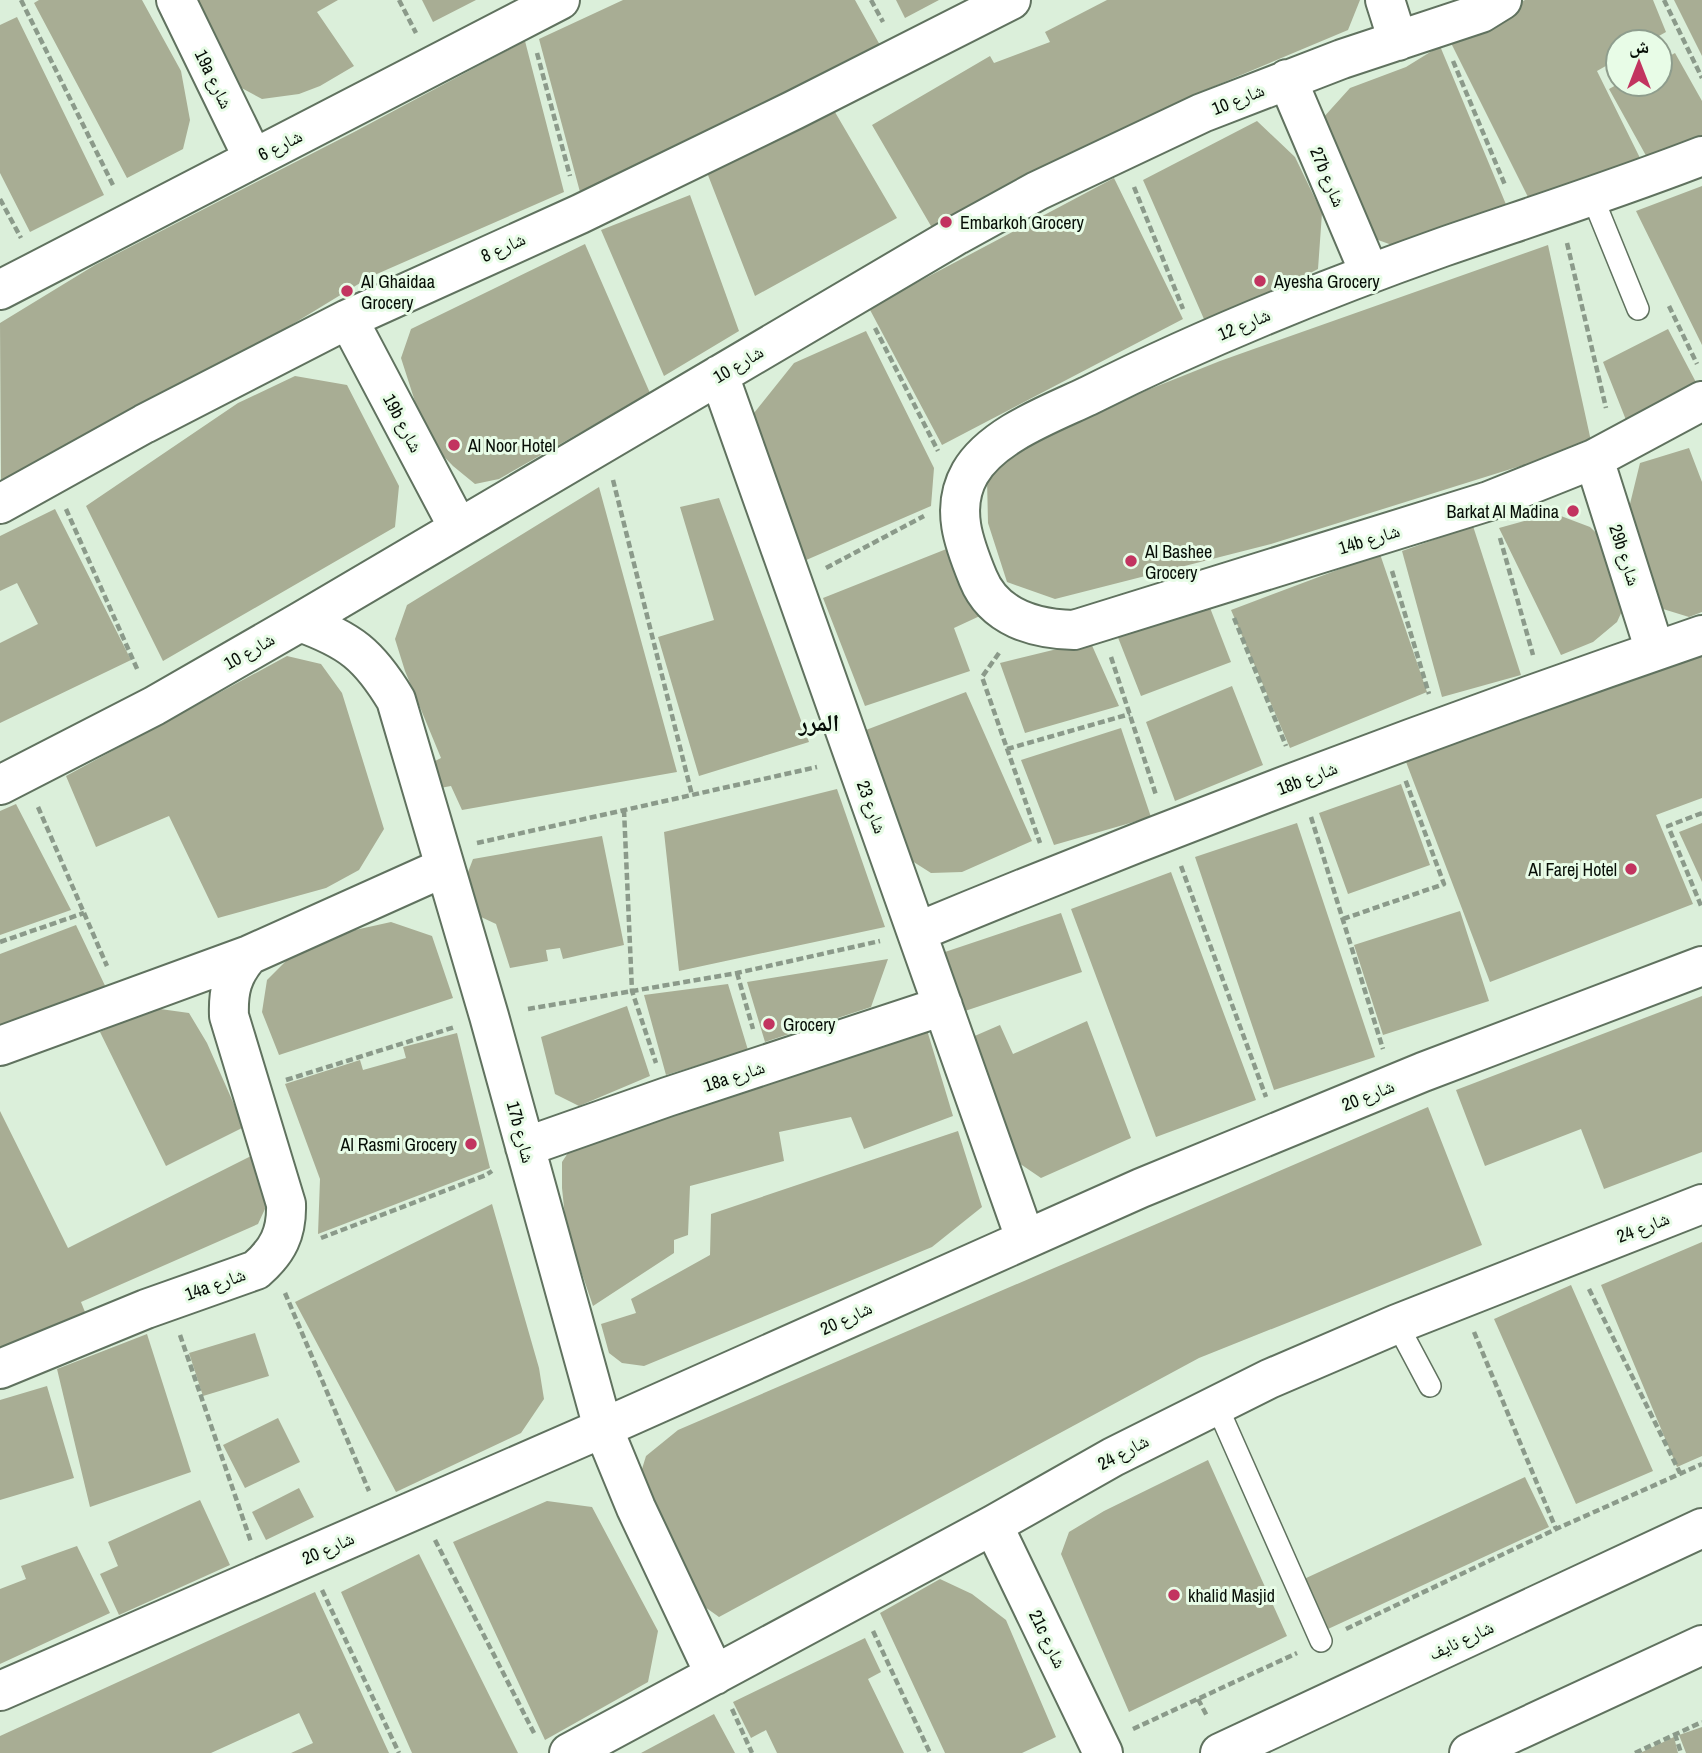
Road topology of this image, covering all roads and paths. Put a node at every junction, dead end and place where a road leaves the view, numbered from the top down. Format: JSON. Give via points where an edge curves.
{"nodes":[{"id":1,"x":21,"y":0,"type":"edge"},
{"id":2,"x":176,"y":0,"type":"edge"},
{"id":3,"x":1011,"y":0,"type":"edge"},
{"id":4,"x":1385,"y":0,"type":"edge"},
{"id":5,"x":1502,"y":0,"type":"edge"},
{"id":6,"x":1664,"y":0,"type":"edge"},
{"id":7,"x":544,"y":8,"type":"edge"},
{"id":8,"x":1439,"y":28,"type":"junction"},
{"id":9,"x":1398,"y":41,"type":"junction"},
{"id":10,"x":1287,"y":79,"type":"junction"},
{"id":11,"x":1702,"y":79,"type":"edge"},
{"id":12,"x":1119,"y":151,"type":"junction"},
{"id":13,"x":1702,"y":156,"type":"edge"},
{"id":14,"x":253,"y":158,"type":"junction"},
{"id":15,"x":1575,"y":202,"type":"junction"},
{"id":16,"x":580,"y":214,"type":"junction"},
{"id":17,"x":131,"y":221,"type":"junction"},
{"id":18,"x":1521,"y":222,"type":"junction"},
{"id":19,"x":1370,"y":274,"type":"junction"},
{"id":20,"x":0,"y":290,"type":"edge"},
{"id":21,"x":857,"y":293,"type":"junction"},
{"id":22,"x":1638,"y":309,"type":"dead end"},
{"id":23,"x":348,"y":319,"type":"junction"},
{"id":24,"x":1197,"y":344,"type":"junction"},
{"id":25,"x":719,"y":375,"type":"junction"},
{"id":26,"x":1702,"y":401,"type":"edge"},
{"id":27,"x":603,"y":443,"type":"junction"},
{"id":28,"x":1605,"y":454,"type":"junction"},
{"id":29,"x":51,"y":477,"type":"junction"},
{"id":30,"x":961,"y":496,"type":"junction"},
{"id":31,"x":1489,"y":501,"type":"junction"},
{"id":32,"x":0,"y":505,"type":"edge"},
{"id":33,"x":458,"y":527,"type":"junction"},
{"id":34,"x":1382,"y":535,"type":"junction"},
{"id":35,"x":794,"y":585,"type":"junction"},
{"id":36,"x":1220,"y":585,"type":"junction"},
{"id":37,"x":300,"y":622,"type":"junction"},
{"id":38,"x":1021,"y":622,"type":"junction"},
{"id":39,"x":1100,"y":622,"type":"junction"},
{"id":40,"x":1702,"y":635,"type":"edge"},
{"id":41,"x":1655,"y":651,"type":"junction"},
{"id":42,"x":1544,"y":691,"type":"junction"},
{"id":43,"x":154,"y":706,"type":"junction"},
{"id":44,"x":1130,"y":714,"type":"junction"},
{"id":45,"x":1439,"y":728,"type":"junction"},
{"id":46,"x":1392,"y":746,"type":"junction"},
{"id":47,"x":1007,"y":750,"type":"junction"},
{"id":48,"x":855,"y":759,"type":"junction"},
{"id":49,"x":12,"y":779,"type":"edge"},
{"id":50,"x":1300,"y":780,"type":"junction"},
{"id":51,"x":691,"y":795,"type":"junction"},
{"id":52,"x":624,"y":810,"type":"junction"},
{"id":53,"x":1702,"y":813,"type":"edge"},
{"id":54,"x":1168,"y":831,"type":"junction"},
{"id":55,"x":443,"y":859,"type":"junction"},
{"id":56,"x":1052,"y":877,"type":"junction"},
{"id":57,"x":1702,"y":908,"type":"edge"},
{"id":58,"x":84,"y":913,"type":"junction"},
{"id":59,"x":1343,"y":919,"type":"junction"},
{"id":60,"x":917,"y":932,"type":"junction"},
{"id":61,"x":0,"y":943,"type":"edge"},
{"id":62,"x":249,"y":955,"type":"junction"},
{"id":63,"x":1702,"y":966,"type":"edge"},
{"id":64,"x":737,"y":973,"type":"junction"},
{"id":65,"x":167,"y":986,"type":"junction"},
{"id":66,"x":632,"y":991,"type":"junction"},
{"id":67,"x":122,"y":1002,"type":"junction"},
{"id":68,"x":943,"y":1006,"type":"junction"},
{"id":69,"x":229,"y":1016,"type":"junction"},
{"id":70,"x":489,"y":1016,"type":"junction"},
{"id":71,"x":0,"y":1046,"type":"edge"},
{"id":72,"x":764,"y":1066,"type":"junction"},
{"id":73,"x":1394,"y":1084,"type":"junction"},
{"id":74,"x":252,"y":1091,"type":"junction"},
{"id":75,"x":667,"y":1097,"type":"junction"},
{"id":76,"x":1278,"y":1131,"type":"junction"},
{"id":77,"x":525,"y":1147,"type":"junction"},
{"id":78,"x":1702,"y":1204,"type":"edge"},
{"id":79,"x":1025,"y":1238,"type":"junction"},
{"id":80,"x":1573,"y":1255,"type":"junction"},
{"id":81,"x":270,"y":1258,"type":"junction"},
{"id":82,"x":1460,"y":1298,"type":"junction"},
{"id":83,"x":168,"y":1301,"type":"junction"},
{"id":84,"x":1396,"y":1324,"type":"junction"},
{"id":85,"x":0,"y":1368,"type":"edge"},
{"id":86,"x":1430,"y":1386,"type":"dead end"},
{"id":87,"x":1216,"y":1405,"type":"junction"},
{"id":88,"x":603,"y":1428,"type":"junction"},
{"id":89,"x":1680,"y":1474,"type":"dead end"},
{"id":90,"x":419,"y":1508,"type":"junction"},
{"id":91,"x":383,"y":1524,"type":"junction"},
{"id":92,"x":993,"y":1525,"type":"junction"},
{"id":93,"x":1702,"y":1528,"type":"edge"},
{"id":94,"x":1556,"y":1529,"type":"dead end"},
{"id":95,"x":306,"y":1558,"type":"junction"},
{"id":96,"x":263,"y":1576,"type":"junction"},
{"id":97,"x":857,"y":1598,"type":"junction"},
{"id":98,"x":1321,"y":1641,"type":"dead end"},
{"id":99,"x":1702,"y":1644,"type":"edge"},
{"id":100,"x":715,"y":1675,"type":"junction"},
{"id":101,"x":0,"y":1691,"type":"edge"},
{"id":102,"x":1702,"y":1722,"type":"edge"},
{"id":103,"x":1675,"y":1734,"type":"junction"},
{"id":104,"x":554,"y":1747,"type":"edge"},
{"id":105,"x":399,"y":1753,"type":"edge"},
{"id":106,"x":752,"y":1753,"type":"edge"},
{"id":107,"x":930,"y":1753,"type":"edge"},
{"id":108,"x":1103,"y":1753,"type":"edge"},
{"id":109,"x":1220,"y":1753,"type":"edge"},
{"id":110,"x":1469,"y":1753,"type":"edge"},
{"id":111,"x":1635,"y":1753,"type":"edge"},
{"id":112,"x":1681,"y":1753,"type":"edge"}],
"edges":[{"from":1,"to":17,"type":"path"},
{"from":2,"to":14,"type":"street","name":"19a شارع"},
{"from":3,"to":16,"type":"street","name":"شارع 8"},
{"from":4,"to":9,"type":"street"},
{"from":5,"to":8,"type":"street","name":"شارع 10"},
{"from":6,"to":11,"type":"path"},
{"from":7,"to":14,"type":"street","name":"شارع 6"},
{"from":7,"to":16,"type":"path"},
{"from":8,"to":9,"type":"street","name":"شارع 10"},
{"from":8,"to":18,"type":"path"},
{"from":9,"to":10,"type":"street","name":"شارع 10"},
{"from":10,"to":12,"type":"street","name":"شارع 10"},
{"from":10,"to":19,"type":"street","name":"27b شارع"},
{"from":12,"to":21,"type":"street","name":"شارع 10","via":[[1037,191]]},
{"from":12,"to":24,"type":"path"},
{"from":13,"to":15,"type":"street","name":"شارع 12"},
{"from":14,"to":17,"type":"street","name":"شارع 6"},
{"from":15,"to":18,"type":"street","name":"شارع 12"},
{"from":15,"to":22,"type":"lane"},
{"from":15,"to":28,"type":"path"},
{"from":16,"to":23,"type":"street","name":"شارع 8"},
{"from":17,"to":20,"type":"street","name":"شارع 6"},
{"from":18,"to":19,"type":"street","name":"شارع 12"},
{"from":19,"to":24,"type":"street","name":"شارع 12"},
{"from":21,"to":25,"type":"street","name":"شارع 10"},
{"from":21,"to":30,"type":"path"},
{"from":23,"to":29,"type":"street","name":"شارع 8"},
{"from":23,"to":33,"type":"street","name":"19b شارع"},
{"from":24,"to":30,"type":"street","name":"شارع 12","via":[[1003,439],[984,454]]},
{"from":25,"to":27,"type":"street","name":"شارع 10"},
{"from":25,"to":35,"type":"street","name":"شارع 23"},
{"from":26,"to":28,"type":"street","name":"14b شارع"},
{"from":27,"to":33,"type":"street","name":"شارع 10"},
{"from":27,"to":51,"type":"path"},
{"from":28,"to":31,"type":"street","name":"14b شارع"},
{"from":28,"to":41,"type":"street","name":"29b شارع"},
{"from":29,"to":32,"type":"street","name":"شارع 8"},
{"from":29,"to":43,"type":"path"},
{"from":30,"to":35,"type":"path"},
{"from":30,"to":38,"type":"street","name":"شارع 12","via":[[962,536],[982,587],[999,607]]},
{"from":31,"to":34,"type":"street","name":"14b شارع"},
{"from":31,"to":42,"type":"path"},
{"from":33,"to":37,"type":"street","name":"شارع 10"},
{"from":34,"to":36,"type":"street","name":"14b شارع"},
{"from":34,"to":45,"type":"path"},
{"from":35,"to":48,"type":"street","name":"شارع 23"},
{"from":36,"to":39,"type":"street","name":"14b شارع"},
{"from":36,"to":50,"type":"path"},
{"from":37,"to":43,"type":"street","name":"شارع 10"},
{"from":37,"to":55,"type":"street","name":"17b شارع","via":[[358,650],[380,672],[403,720]]},
{"from":38,"to":39,"type":"street","name":"14b شارع","via":[[1074,630]]},
{"from":38,"to":47,"type":"path","via":[[982,677]]},
{"from":39,"to":44,"type":"path"},
{"from":40,"to":41,"type":"street","name":"18b شارع"},
{"from":41,"to":42,"type":"street","name":"18b شارع"},
{"from":42,"to":45,"type":"street","name":"18b شارع"},
{"from":43,"to":49,"type":"street","name":"شارع 10"},
{"from":44,"to":47,"type":"path"},
{"from":44,"to":54,"type":"path"},
{"from":45,"to":46,"type":"street","name":"18b شارع"},
{"from":46,"to":50,"type":"street","name":"18b شارع"},
{"from":46,"to":59,"type":"path","via":[[1444,884]]},
{"from":47,"to":56,"type":"path"},
{"from":48,"to":51,"type":"path"},
{"from":48,"to":60,"type":"street","name":"شارع 23"},
{"from":49,"to":58,"type":"path"},
{"from":50,"to":54,"type":"street","name":"18b شارع"},
{"from":50,"to":59,"type":"path"},
{"from":51,"to":52,"type":"path"},
{"from":52,"to":55,"type":"path"},
{"from":52,"to":66,"type":"path"},
{"from":53,"to":57,"type":"path","via":[[1668,826]]},
{"from":54,"to":56,"type":"street","name":"18b شارع"},
{"from":54,"to":76,"type":"path"},
{"from":55,"to":62,"type":"street"},
{"from":55,"to":70,"type":"street","name":"17b شارع"},
{"from":56,"to":60,"type":"street","name":"18b شارع"},
{"from":58,"to":61,"type":"path"},
{"from":58,"to":67,"type":"path"},
{"from":59,"to":73,"type":"path"},
{"from":60,"to":64,"type":"path"},
{"from":60,"to":68,"type":"street","name":"شارع 23"},
{"from":62,"to":65,"type":"street"},
{"from":62,"to":69,"type":"street","via":[[231,983]]},
{"from":63,"to":73,"type":"street","name":"شارع 20"},
{"from":64,"to":66,"type":"path"},
{"from":64,"to":72,"type":"path"},
{"from":65,"to":67,"type":"street"},
{"from":65,"to":69,"type":"street","via":[[202,993]]},
{"from":66,"to":70,"type":"path"},
{"from":66,"to":75,"type":"path"},
{"from":67,"to":71,"type":"street"},
{"from":68,"to":72,"type":"street","name":"18a شارع"},
{"from":68,"to":79,"type":"street","name":"شارع 23"},
{"from":69,"to":74,"type":"street"},
{"from":70,"to":74,"type":"path"},
{"from":70,"to":77,"type":"street","name":"17b شارع"},
{"from":72,"to":75,"type":"street","name":"18a شارع"},
{"from":73,"to":76,"type":"street","name":"شارع 20"},
{"from":74,"to":81,"type":"street","via":[[286,1204],[281,1241]]},
{"from":75,"to":77,"type":"street","name":"18a شارع"},
{"from":76,"to":79,"type":"street","name":"شارع 20"},
{"from":77,"to":81,"type":"path","via":[[486,1175]]},
{"from":77,"to":88,"type":"street","name":"17b شارع"},
{"from":78,"to":80,"type":"street","name":"شارع 24"},
{"from":79,"to":88,"type":"street","name":"شارع 20"},
{"from":80,"to":82,"type":"street","name":"شارع 24"},
{"from":80,"to":89,"type":"path"},
{"from":81,"to":83,"type":"street","name":"14a شارع","via":[[247,1273]]},
{"from":81,"to":91,"type":"path"},
{"from":82,"to":84,"type":"street","name":"شارع 24"},
{"from":82,"to":94,"type":"path"},
{"from":83,"to":85,"type":"street","name":"14a شارع"},
{"from":83,"to":96,"type":"path"},
{"from":84,"to":86,"type":"lane"},
{"from":84,"to":87,"type":"street","name":"شارع 24"},
{"from":87,"to":92,"type":"street","name":"شارع 24"},
{"from":87,"to":98,"type":"lane"},
{"from":88,"to":90,"type":"street","name":"شارع 20"},
{"from":88,"to":100,"type":"street","name":"17b شارع"},
{"from":90,"to":91,"type":"street","name":"شارع 20"},
{"from":90,"to":104,"type":"path"},
{"from":91,"to":95,"type":"street","name":"شارع 20"},
{"from":92,"to":97,"type":"street","name":"شارع 24"},
{"from":92,"to":108,"type":"street","name":"21c شارع"},
{"from":93,"to":109,"type":"street","name":"شارع نايف"},
{"from":95,"to":96,"type":"street","name":"شارع 20"},
{"from":95,"to":105,"type":"path"},
{"from":96,"to":101,"type":"street","name":"شارع 20"},
{"from":97,"to":100,"type":"street","name":"شارع 24"},
{"from":97,"to":107,"type":"path"},
{"from":99,"to":110,"type":"street"},
{"from":100,"to":104,"type":"street","name":"شارع 24"},
{"from":100,"to":106,"type":"path"},
{"from":102,"to":103,"type":"path"},
{"from":103,"to":111,"type":"path"},
{"from":103,"to":112,"type":"path"}]}
